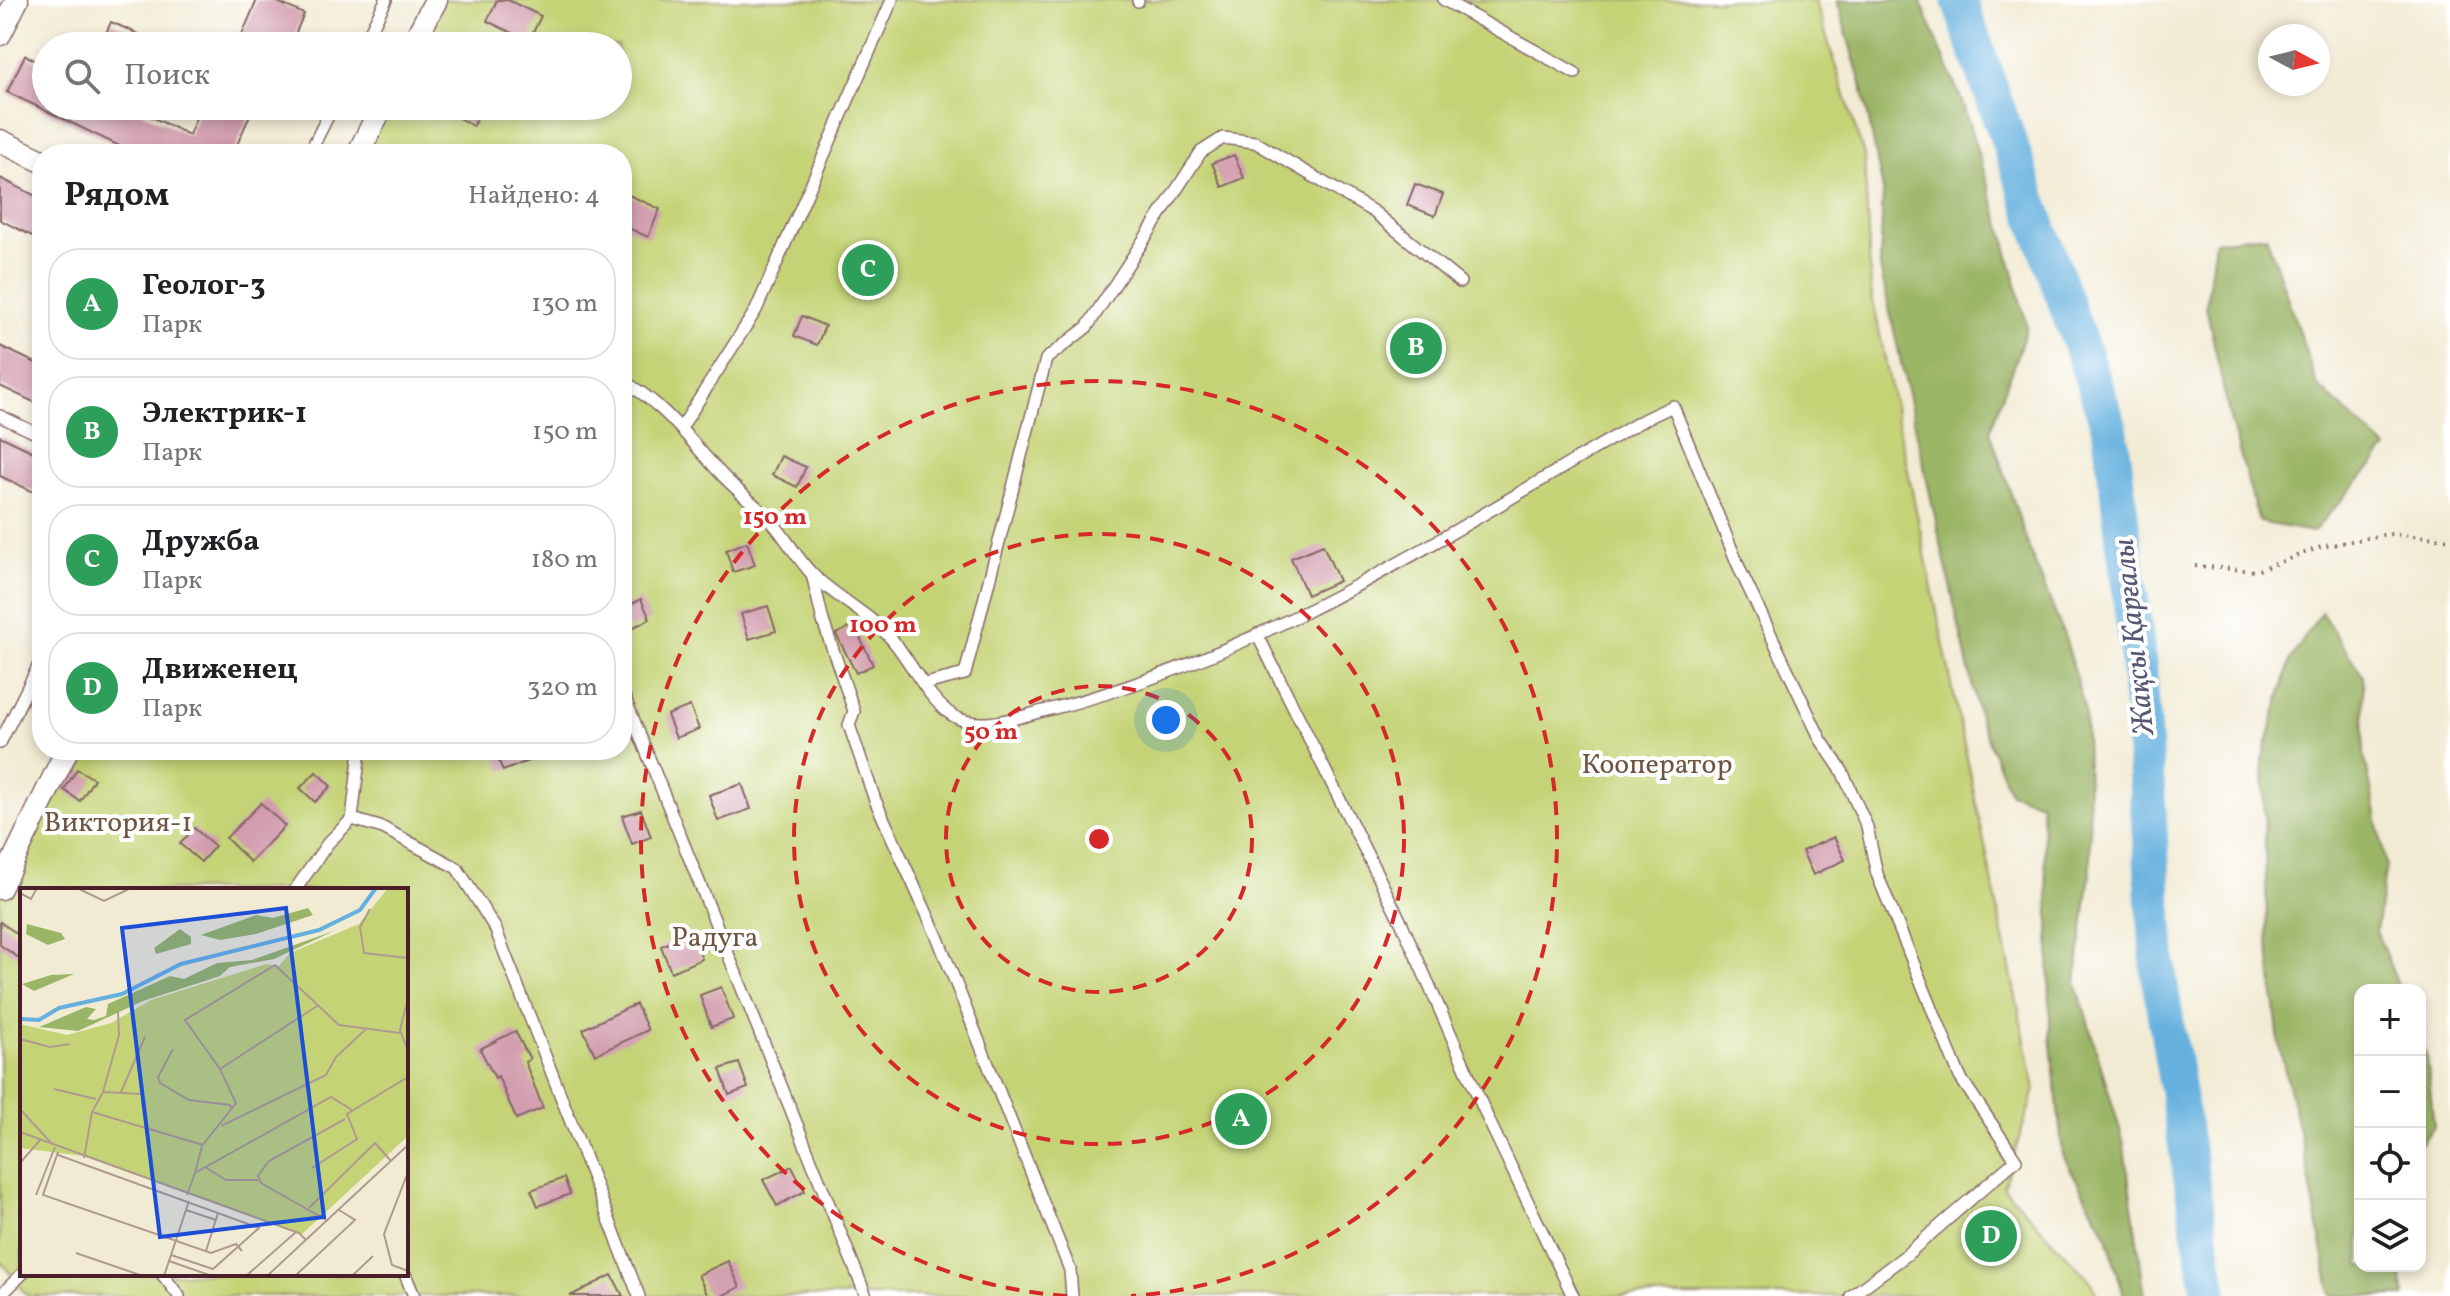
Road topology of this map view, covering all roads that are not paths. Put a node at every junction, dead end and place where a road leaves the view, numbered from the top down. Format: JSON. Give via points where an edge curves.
{"nodes":[{"id":1,"x":17,"y":0,"type":"edge"},
{"id":2,"x":386,"y":0,"type":"edge"},
{"id":3,"x":436,"y":0,"type":"edge"},
{"id":4,"x":892,"y":0,"type":"edge"},
{"id":5,"x":1444,"y":0,"type":"edge"},
{"id":6,"x":370,"y":32,"type":"edge"},
{"id":7,"x":419,"y":32,"type":"edge"},
{"id":8,"x":0,"y":34,"type":"edge"},
{"id":9,"x":1575,"y":73,"type":"dead end"},
{"id":10,"x":326,"y":120,"type":"edge"},
{"id":11,"x":375,"y":120,"type":"edge"},
{"id":12,"x":0,"y":141,"type":"edge"},
{"id":13,"x":314,"y":144,"type":"edge"},
{"id":14,"x":363,"y":144,"type":"edge"},
{"id":15,"x":32,"y":156,"type":"edge"},
{"id":16,"x":1460,"y":282,"type":"dead end"},
{"id":17,"x":632,"y":388,"type":"edge"},
{"id":18,"x":0,"y":416,"type":"edge"},
{"id":19,"x":681,"y":428,"type":"junction"},
{"id":20,"x":32,"y":431,"type":"edge"},
{"id":21,"x":812,"y":574,"type":"junction"},
{"id":22,"x":1257,"y":634,"type":"junction"},
{"id":23,"x":32,"y":679,"type":"edge"},
{"id":24,"x":925,"y":684,"type":"junction"},
{"id":25,"x":632,"y":716,"type":"edge"},
{"id":26,"x":0,"y":743,"type":"edge"},
{"id":27,"x":62,"y":760,"type":"edge"},
{"id":28,"x":359,"y":760,"type":"edge"},
{"id":29,"x":352,"y":819,"type":"junction"},
{"id":30,"x":0,"y":888,"type":"edge"},
{"id":31,"x":296,"y":888,"type":"edge"},
{"id":32,"x":20,"y":1276,"type":"edge"},
{"id":33,"x":164,"y":1276,"type":"edge"},
{"id":34,"x":406,"y":1276,"type":"edge"},
{"id":35,"x":0,"y":1296,"type":"edge"},
{"id":36,"x":179,"y":1296,"type":"edge"},
{"id":37,"x":414,"y":1296,"type":"edge"},
{"id":38,"x":639,"y":1296,"type":"edge"},
{"id":39,"x":866,"y":1296,"type":"edge"},
{"id":40,"x":1072,"y":1296,"type":"edge"},
{"id":41,"x":1573,"y":1296,"type":"edge"},
{"id":42,"x":1851,"y":1296,"type":"edge"}],
"edges":[{"from":1,"to":8,"type":"street"},
{"from":2,"to":6,"type":"lane"},
{"from":3,"to":7,"type":"street"},
{"from":4,"to":19,"type":"lane","via":[[756,310]]},
{"from":5,"to":9,"type":"lane"},
{"from":10,"to":13,"type":"lane"},
{"from":11,"to":14,"type":"street"},
{"from":12,"to":15,"type":"street"},
{"from":16,"to":24,"type":"lane","via":[[1374,212],[1255,142],[1223,138],[1201,152],[1087,327],[1046,359],[965,674]]},
{"from":17,"to":19,"type":"lane"},
{"from":18,"to":20,"type":"lane"},
{"from":19,"to":21,"type":"lane","via":[[771,521]]},
{"from":21,"to":24,"type":"lane","via":[[892,640]]},
{"from":21,"to":40,"type":"lane","via":[[854,711],[849,725],[875,800],[1005,1104],[1070,1270]]},
{"from":22,"to":24,"type":"lane","via":[[1167,673],[1078,702],[976,724],[952,715]]},
{"from":22,"to":41,"type":"lane","via":[[1402,924]]},
{"from":22,"to":42,"type":"lane","via":[[1397,565],[1673,406],[1741,572],[1867,827],[1882,887],[1960,1077],[2016,1160]]},
{"from":23,"to":26,"type":"lane"},
{"from":25,"to":39,"type":"lane"},
{"from":27,"to":30,"type":"street"},
{"from":28,"to":29,"type":"lane"},
{"from":29,"to":31,"type":"lane"},
{"from":29,"to":38,"type":"lane","via":[[383,828],[457,868],[495,928]]},
{"from":32,"to":35,"type":"lane"},
{"from":33,"to":36,"type":"lane"},
{"from":34,"to":37,"type":"lane"}]}
